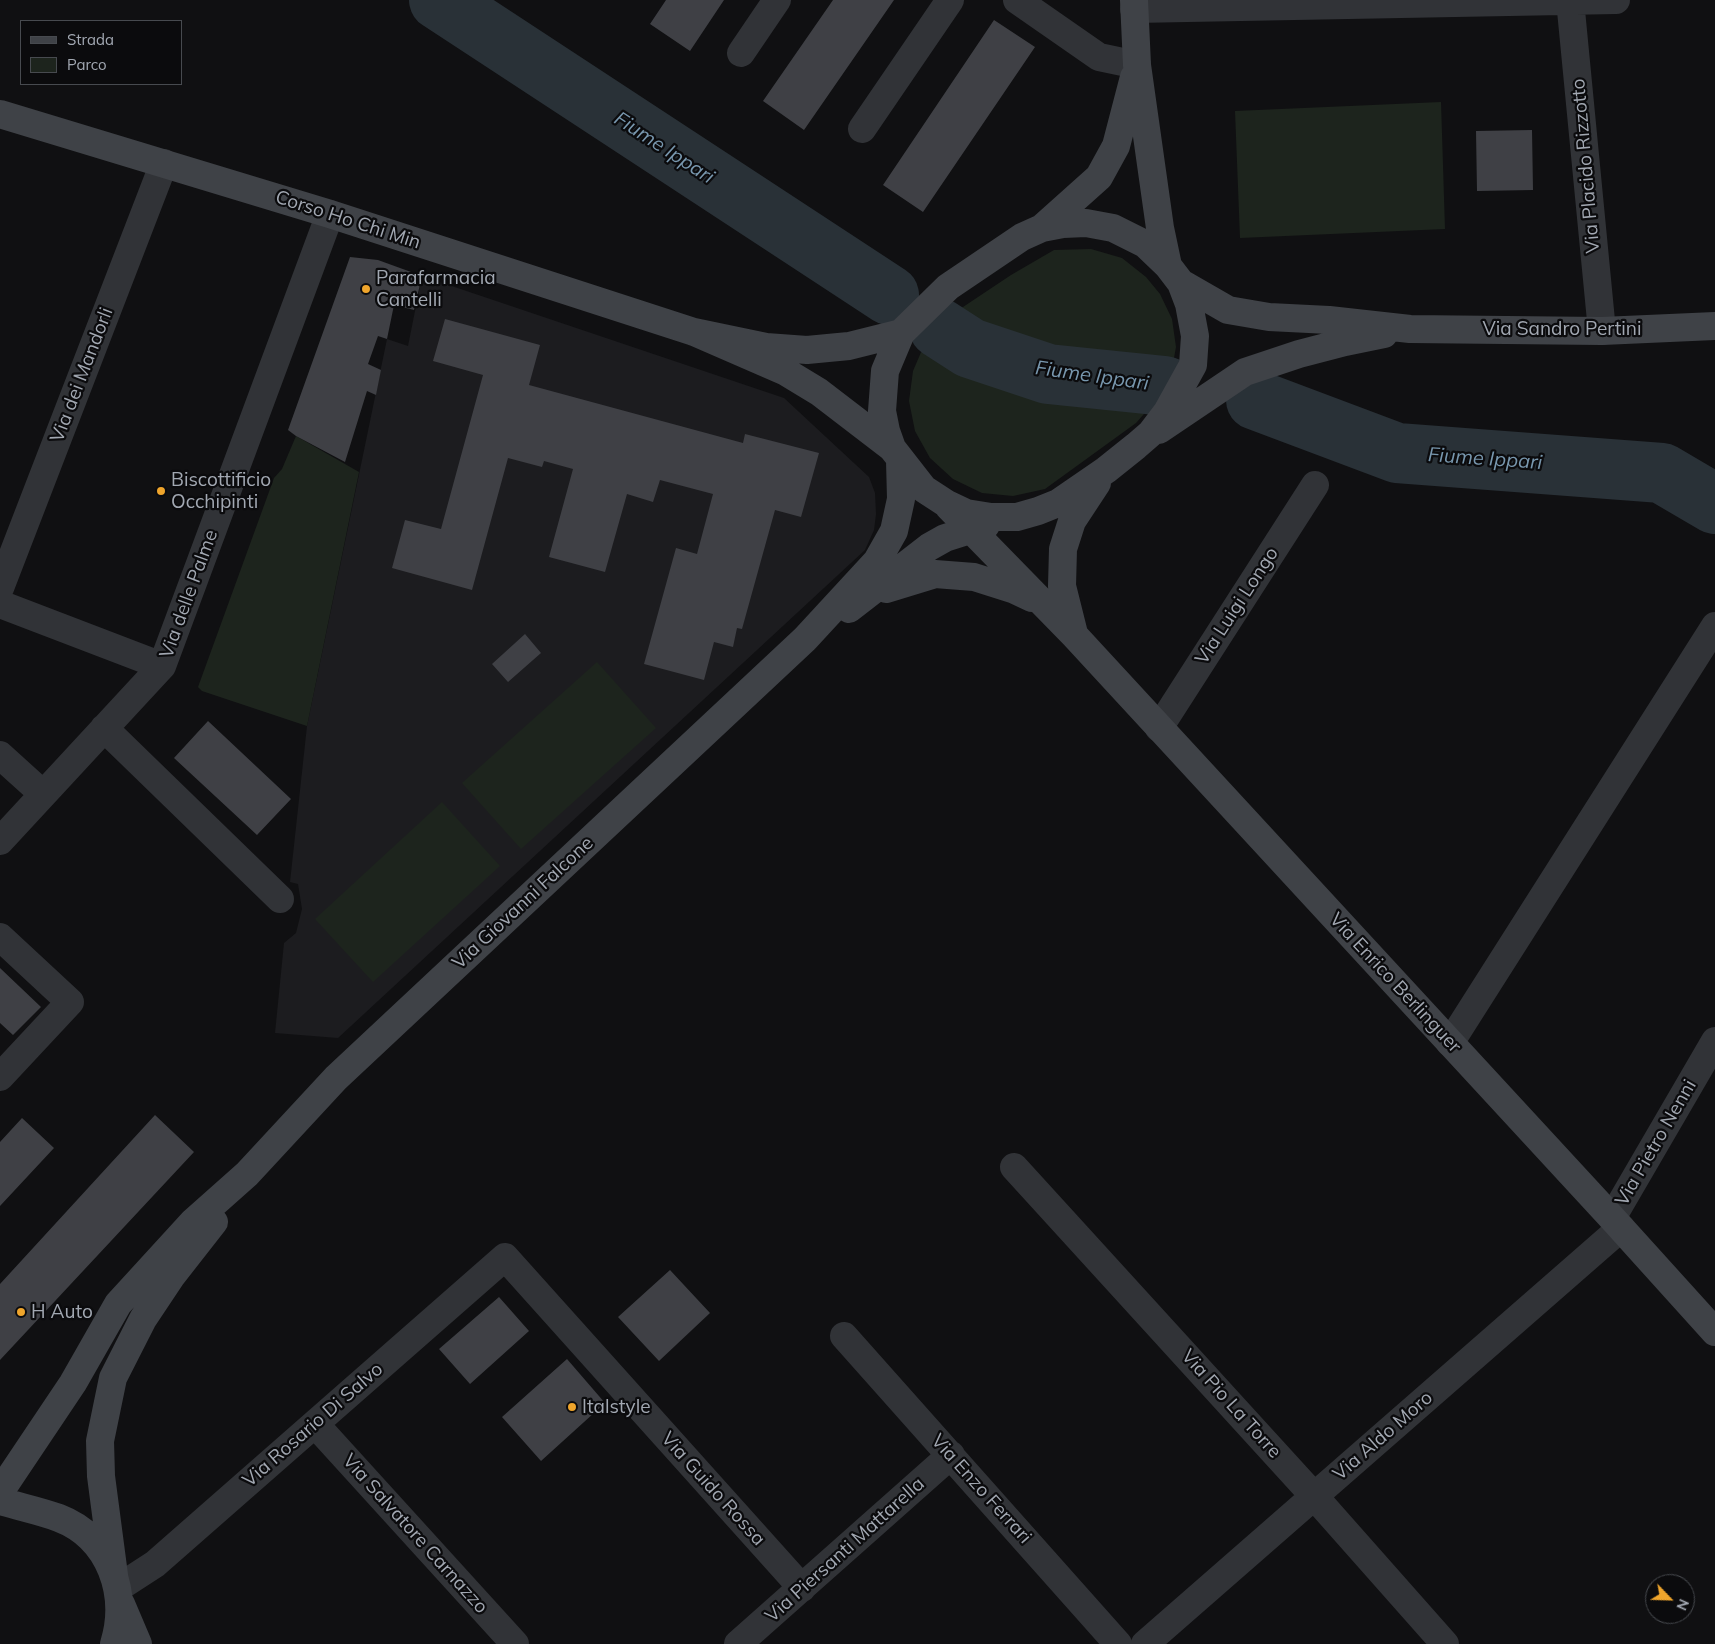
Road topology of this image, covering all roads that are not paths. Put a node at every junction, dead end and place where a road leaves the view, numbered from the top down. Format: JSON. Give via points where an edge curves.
{"nodes":[{"id":1,"x":777,"y":0,"type":"edge"},
{"id":2,"x":950,"y":0,"type":"edge"},
{"id":3,"x":1017,"y":0,"type":"edge"},
{"id":4,"x":1616,"y":0,"type":"edge"},
{"id":5,"x":1570,"y":1,"type":"edge"},
{"id":6,"x":1134,"y":4,"type":"edge"},
{"id":7,"x":741,"y":53,"type":"dead end"},
{"id":8,"x":1137,"y":65,"type":"junction"},
{"id":9,"x":0,"y":114,"type":"edge"},
{"id":10,"x":862,"y":129,"type":"dead end"},
{"id":11,"x":164,"y":163,"type":"junction"},
{"id":12,"x":330,"y":214,"type":"junction"},
{"id":13,"x":1042,"y":228,"type":"junction"},
{"id":14,"x":1174,"y":274,"type":"junction"},
{"id":15,"x":1715,"y":326,"type":"edge"},
{"id":16,"x":1410,"y":329,"type":"junction"},
{"id":17,"x":1602,"y":331,"type":"junction"},
{"id":18,"x":694,"y":332,"type":"junction"},
{"id":19,"x":901,"y":332,"type":"junction"},
{"id":20,"x":1136,"y":446,"type":"junction"},
{"id":21,"x":896,"y":454,"type":"junction"},
{"id":22,"x":1106,"y":470,"type":"junction"},
{"id":23,"x":1315,"y":486,"type":"dead end"},
{"id":24,"x":946,"y":504,"type":"junction"},
{"id":25,"x":1017,"y":516,"type":"junction"},
{"id":26,"x":970,"y":529,"type":"junction"},
{"id":27,"x":0,"y":588,"type":"edge"},
{"id":28,"x":868,"y":596,"type":"junction"},
{"id":29,"x":0,"y":604,"type":"edge"},
{"id":30,"x":1044,"y":604,"type":"junction"},
{"id":31,"x":1715,"y":626,"type":"edge"},
{"id":32,"x":1075,"y":636,"type":"junction"},
{"id":33,"x":805,"y":639,"type":"junction"},
{"id":34,"x":162,"y":666,"type":"junction"},
{"id":35,"x":104,"y":728,"type":"junction"},
{"id":36,"x":1159,"y":728,"type":"junction"},
{"id":37,"x":0,"y":755,"type":"edge"},
{"id":38,"x":43,"y":794,"type":"junction"},
{"id":39,"x":0,"y":840,"type":"edge"},
{"id":40,"x":280,"y":899,"type":"dead end"},
{"id":41,"x":0,"y":937,"type":"edge"},
{"id":42,"x":1715,"y":1041,"type":"edge"},
{"id":43,"x":1450,"y":1043,"type":"junction"},
{"id":44,"x":0,"y":1077,"type":"edge"},
{"id":45,"x":1014,"y":1167,"type":"dead end"},
{"id":46,"x":247,"y":1174,"type":"junction"},
{"id":47,"x":1617,"y":1223,"type":"junction"},
{"id":48,"x":504,"y":1257,"type":"joint"},
{"id":49,"x":1712,"y":1321,"type":"edge"},
{"id":50,"x":844,"y":1336,"type":"dead end"},
{"id":51,"x":315,"y":1424,"type":"junction"},
{"id":52,"x":951,"y":1455,"type":"junction"},
{"id":53,"x":0,"y":1492,"type":"edge"},
{"id":54,"x":1314,"y":1496,"type":"junction"},
{"id":55,"x":0,"y":1501,"type":"edge"},
{"id":56,"x":35,"y":1512,"type":"junction"},
{"id":57,"x":0,"y":1514,"type":"edge"},
{"id":58,"x":117,"y":1588,"type":"junction"},
{"id":59,"x":802,"y":1588,"type":"junction"},
{"id":60,"x":114,"y":1644,"type":"edge"},
{"id":61,"x":138,"y":1644,"type":"edge"},
{"id":62,"x":515,"y":1644,"type":"edge"},
{"id":63,"x":738,"y":1644,"type":"edge"},
{"id":64,"x":1118,"y":1644,"type":"edge"},
{"id":65,"x":1145,"y":1644,"type":"edge"},
{"id":66,"x":1445,"y":1644,"type":"edge"}],
"edges":[{"from":1,"to":7,"type":"street"},
{"from":2,"to":10,"type":"street"},
{"from":3,"to":8,"type":"street","via":[[1099,57]]},
{"from":4,"to":5,"type":"street"},
{"from":5,"to":6,"type":"street"},
{"from":5,"to":17,"type":"street","name":"Via Placido Rizzotto"},
{"from":6,"to":8,"type":"main road"},
{"from":8,"to":13,"type":"main road","via":[[1116,146],[1098,177]]},
{"from":8,"to":14,"type":"main road","via":[[1160,228]]},
{"from":9,"to":11,"type":"main road","name":"Corso Ho Chi Min"},
{"from":11,"to":12,"type":"main road","name":"Corso Ho Chi Min"},
{"from":11,"to":27,"type":"street","name":"Via dei Mandorli"},
{"from":12,"to":18,"type":"main road","name":"Corso Ho Chi Min"},
{"from":12,"to":34,"type":"street","name":"Via delle Palme"},
{"from":13,"to":14,"type":"main road","via":[[1086,223],[1113,228],[1145,244]]},
{"from":13,"to":19,"type":"main road","via":[[1022,237],[948,287]]},
{"from":14,"to":16,"type":"main road","via":[[1228,310],[1269,317]]},
{"from":14,"to":20,"type":"main road","via":[[1189,304],[1195,336],[1193,365],[1167,412]]},
{"from":15,"to":17,"type":"main road","name":"Via Sandro Pertini"},
{"from":16,"to":17,"type":"main road","name":"Via Sandro Pertini"},
{"from":16,"to":20,"type":"main road","via":[[1345,342],[1245,372]]},
{"from":18,"to":19,"type":"main road","via":[[766,347],[807,350],[849,346]]},
{"from":18,"to":21,"type":"main road","via":[[786,372],[818,392]]},
{"from":19,"to":21,"type":"main road","via":[[885,371],[882,411]]},
{"from":20,"to":22,"type":"main road"},
{"from":21,"to":24,"type":"main road","via":[[924,490]]},
{"from":21,"to":33,"type":"main road","via":[[901,499],[894,531],[877,561]]},
{"from":22,"to":25,"type":"main road","via":[[1058,503]]},
{"from":22,"to":32,"type":"main road","via":[[1072,521],[1063,549],[1062,586]]},
{"from":23,"to":36,"type":"street","name":"Via Luigi Longo"},
{"from":24,"to":25,"type":"main road","via":[[966,513]]},
{"from":24,"to":26,"type":"main road","name":"Via Enrico Berlinguer"},
{"from":25,"to":26,"type":"main road"},
{"from":26,"to":28,"type":"main road","via":[[929,548]]},
{"from":26,"to":30,"type":"main road","name":"Via Enrico Berlinguer"},
{"from":28,"to":30,"type":"main road","via":[[935,574],[974,577],[1015,590]]},
{"from":28,"to":33,"type":"main road"},
{"from":29,"to":34,"type":"street"},
{"from":30,"to":32,"type":"main road","name":"Via Enrico Berlinguer"},
{"from":31,"to":43,"type":"street"},
{"from":32,"to":36,"type":"main road","name":"Via Enrico Berlinguer"},
{"from":33,"to":46,"type":"main road","name":"Via Giovanni Falcone","via":[[336,1078]]},
{"from":34,"to":35,"type":"street","name":"Via delle Palme"},
{"from":35,"to":38,"type":"street","name":"Via delle Palme"},
{"from":35,"to":40,"type":"street"},
{"from":36,"to":43,"type":"main road","name":"Via Enrico Berlinguer"},
{"from":37,"to":38,"type":"street"},
{"from":38,"to":39,"type":"street","name":"Via delle Palme"},
{"from":41,"to":44,"type":"street","via":[[70,1002]]},
{"from":42,"to":47,"type":"street","name":"Via Pietro Nenni"},
{"from":43,"to":47,"type":"main road","name":"Via Enrico Berlinguer"},
{"from":45,"to":54,"type":"street","name":"Via Pio La Torre"},
{"from":46,"to":53,"type":"main road","via":[[193,1222],[118,1304],[73,1383]]},
{"from":46,"to":58,"type":"main road","via":[[205,1236],[170,1277],[143,1319],[113,1378],[100,1442],[101,1476]]},
{"from":47,"to":49,"type":"main road","name":"Via Enrico Berlinguer"},
{"from":47,"to":54,"type":"street","name":"Via Aldo Moro"},
{"from":48,"to":51,"type":"street","name":"Via Rosario Di Salvo"},
{"from":48,"to":59,"type":"street","name":"Via Guido Rossa"},
{"from":50,"to":52,"type":"street","name":"Via Enzo Ferrari"},
{"from":51,"to":58,"type":"street","name":"Via Rosario Di Salvo","via":[[155,1564]]},
{"from":51,"to":62,"type":"street","name":"Via Salvatore Carnazzo"},
{"from":52,"to":59,"type":"street","name":"Via Piersanti Mattarella"},
{"from":52,"to":64,"type":"street","name":"Via Enzo Ferrari"},
{"from":54,"to":65,"type":"street","name":"Via Aldo Moro"},
{"from":54,"to":66,"type":"street","name":"Via Pio La Torre"},
{"from":55,"to":56,"type":"main road"},
{"from":56,"to":57,"type":"main road","via":[[8,1511]]},
{"from":56,"to":58,"type":"main road","via":[[60,1519],[83,1532],[102,1552]]},
{"from":58,"to":60,"type":"main road","via":[[119,1627]]},
{"from":58,"to":61,"type":"main road"},
{"from":59,"to":63,"type":"street","name":"Via Piersanti Mattarella"}]}
